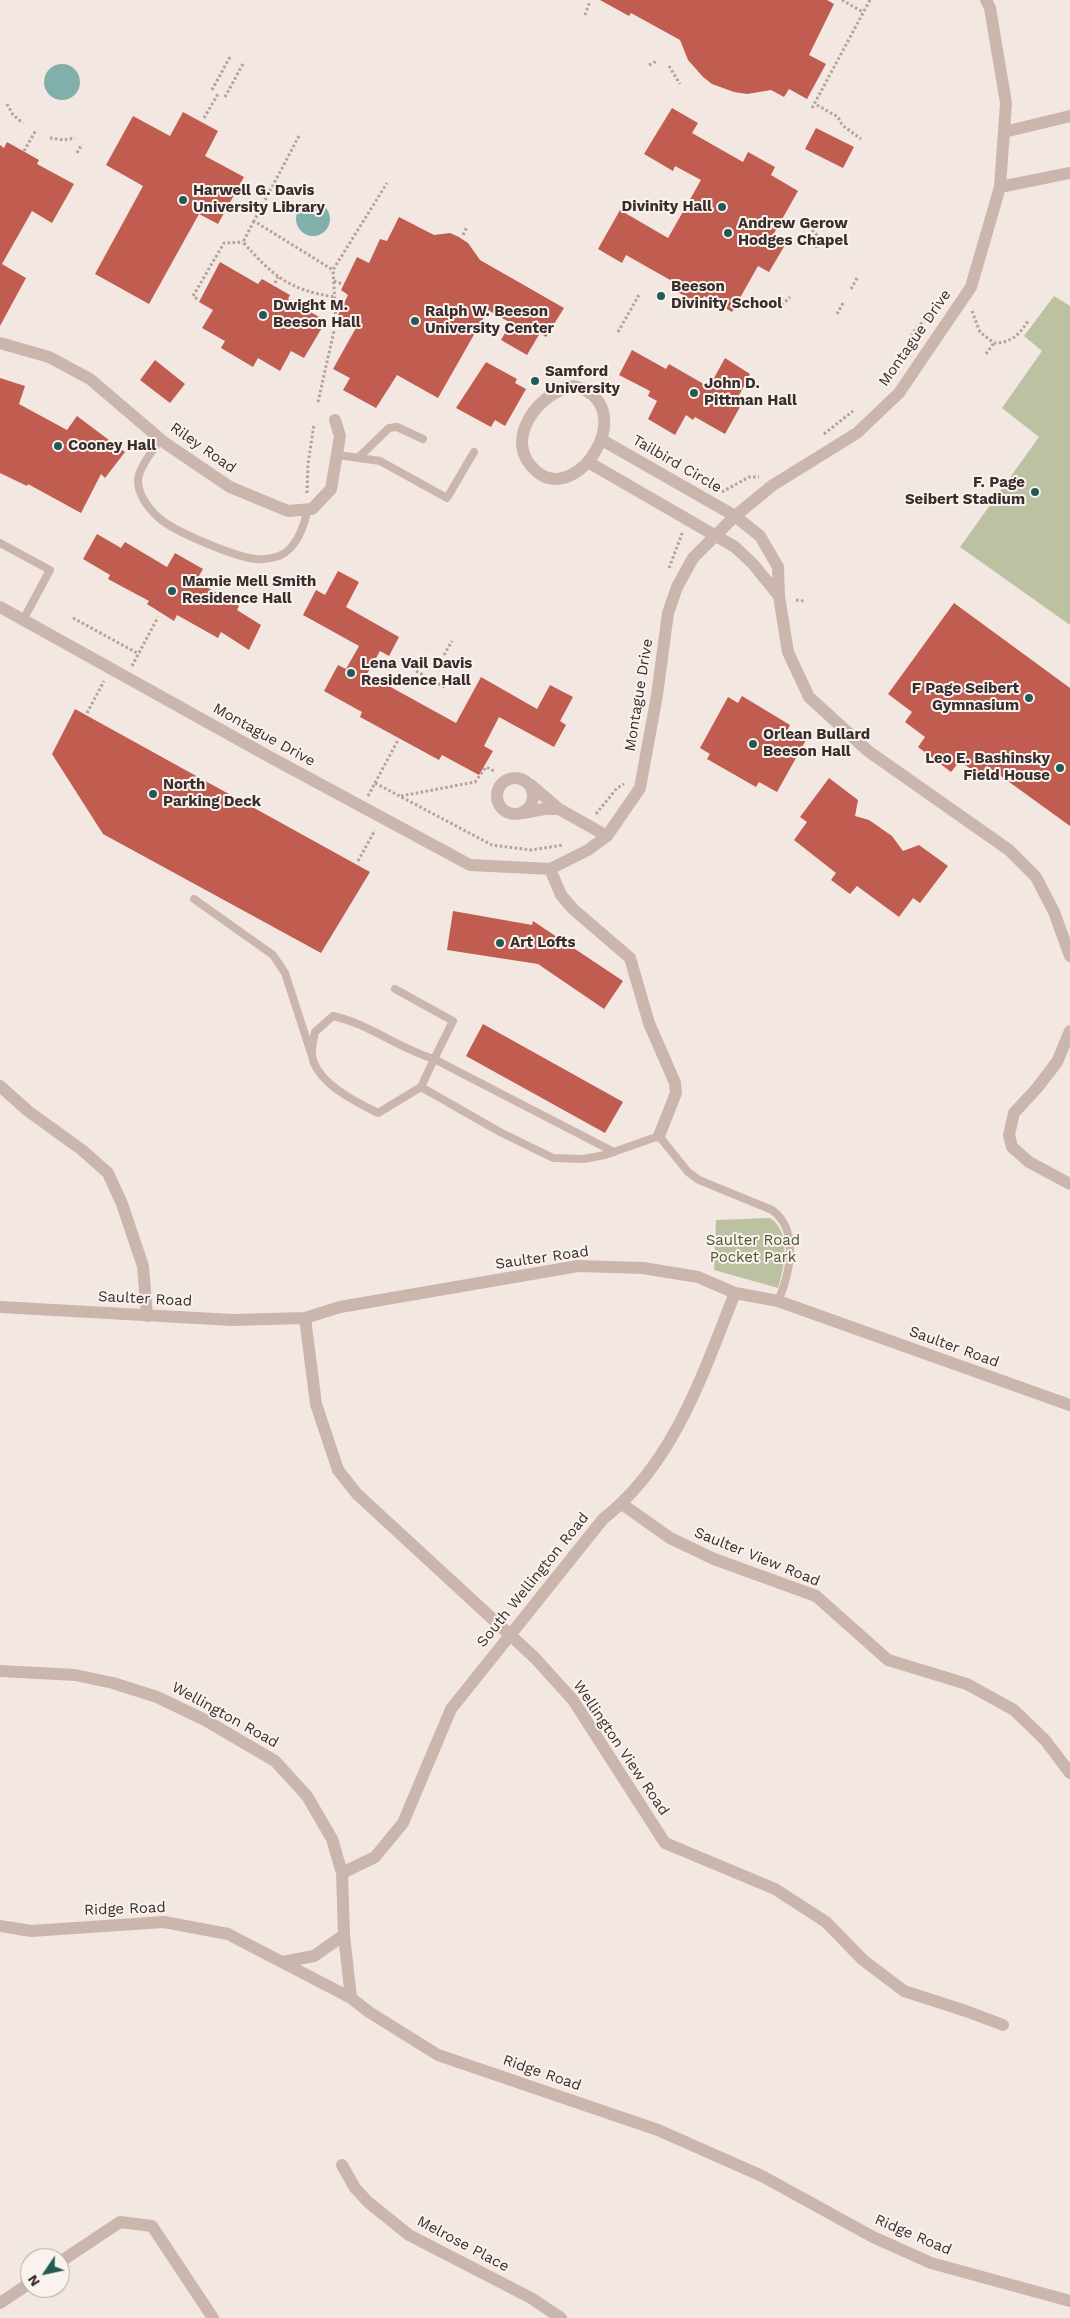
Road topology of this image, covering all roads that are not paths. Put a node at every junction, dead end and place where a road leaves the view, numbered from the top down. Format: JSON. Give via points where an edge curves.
{"nodes":[{"id":1,"x":986,"y":0,"type":"edge"},
{"id":2,"x":1070,"y":116,"type":"edge"},
{"id":3,"x":1004,"y":132,"type":"junction"},
{"id":4,"x":1070,"y":173,"type":"edge"},
{"id":5,"x":1000,"y":187,"type":"junction"},
{"id":6,"x":0,"y":342,"type":"edge"},
{"id":7,"x":334,"y":420,"type":"dead end"},
{"id":8,"x":160,"y":439,"type":"junction"},
{"id":9,"x":423,"y":439,"type":"dead end"},
{"id":10,"x":602,"y":440,"type":"junction"},
{"id":11,"x":474,"y":452,"type":"dead end"},
{"id":12,"x":338,"y":455,"type":"junction"},
{"id":13,"x":360,"y":457,"type":"junction"},
{"id":14,"x":588,"y":462,"type":"junction"},
{"id":15,"x":310,"y":509,"type":"junction"},
{"id":16,"x":735,"y":516,"type":"junction"},
{"id":17,"x":716,"y":535,"type":"junction"},
{"id":18,"x":0,"y":543,"type":"edge"},
{"id":19,"x":779,"y":596,"type":"junction"},
{"id":20,"x":0,"y":607,"type":"edge"},
{"id":21,"x":23,"y":620,"type":"junction"},
{"id":22,"x":530,"y":785,"type":"junction"},
{"id":23,"x":559,"y":809,"type":"junction"},
{"id":24,"x":523,"y":813,"type":"junction"},
{"id":25,"x":608,"y":836,"type":"junction"},
{"id":26,"x":550,"y":869,"type":"junction"},
{"id":27,"x":194,"y":899,"type":"dead end"},
{"id":28,"x":1070,"y":956,"type":"edge"},
{"id":29,"x":394,"y":989,"type":"dead end"},
{"id":30,"x":1070,"y":1031,"type":"edge"},
{"id":31,"x":312,"y":1055,"type":"junction"},
{"id":32,"x":434,"y":1059,"type":"junction"},
{"id":33,"x":0,"y":1086,"type":"edge"},
{"id":34,"x":421,"y":1087,"type":"junction"},
{"id":35,"x":658,"y":1136,"type":"junction"},
{"id":36,"x":614,"y":1152,"type":"junction"},
{"id":37,"x":1070,"y":1184,"type":"edge"},
{"id":38,"x":735,"y":1293,"type":"junction"},
{"id":39,"x":778,"y":1301,"type":"junction"},
{"id":40,"x":0,"y":1307,"type":"edge"},
{"id":41,"x":147,"y":1316,"type":"junction"},
{"id":42,"x":305,"y":1318,"type":"junction"},
{"id":43,"x":1070,"y":1405,"type":"edge"},
{"id":44,"x":622,"y":1504,"type":"junction"},
{"id":45,"x":510,"y":1634,"type":"junction"},
{"id":46,"x":0,"y":1671,"type":"edge"},
{"id":47,"x":1070,"y":1773,"type":"edge"},
{"id":48,"x":342,"y":1873,"type":"junction"},
{"id":49,"x":0,"y":1926,"type":"edge"},
{"id":50,"x":344,"y":1935,"type":"junction"},
{"id":51,"x":282,"y":1962,"type":"junction"},
{"id":52,"x":351,"y":1998,"type":"junction"},
{"id":53,"x":1003,"y":2026,"type":"dead end"},
{"id":54,"x":342,"y":2165,"type":"dead end"},
{"id":55,"x":70,"y":2255,"type":"edge"},
{"id":56,"x":20,"y":2290,"type":"edge"},
{"id":57,"x":1070,"y":2301,"type":"edge"},
{"id":58,"x":0,"y":2303,"type":"edge"},
{"id":59,"x":213,"y":2318,"type":"edge"},
{"id":60,"x":561,"y":2318,"type":"edge"}],
"edges":[{"from":1,"to":3,"type":"street","name":"Montague Drive","via":[[1006,103]]},
{"from":2,"to":3,"type":"street"},
{"from":3,"to":5,"type":"street","name":"Montague Drive"},
{"from":4,"to":5,"type":"street"},
{"from":5,"to":16,"type":"street","name":"Montague Drive","via":[[971,287],[899,393],[857,433],[773,485]]},
{"from":6,"to":8,"type":"street","name":"Riley Road","via":[[49,357],[90,379]]},
{"from":7,"to":12,"type":"street","via":[[340,436]]},
{"from":8,"to":15,"type":"street","name":"Riley Road","via":[[230,487],[288,511]]},
{"from":8,"to":15,"type":"lane","via":[[138,481],[144,501],[160,519],[203,543],[257,560],[280,555],[298,539]]},
{"from":9,"to":13,"type":"lane","via":[[397,427],[389,428]]},
{"from":10,"to":14,"type":"street"},
{"from":10,"to":14,"type":"street","via":[[602,409],[584,389],[572,386],[555,392],[531,414],[526,422],[523,447],[530,466],[538,473],[555,479],[564,478]]},
{"from":10,"to":16,"type":"street","name":"Tailbird Circle"},
{"from":11,"to":13,"type":"lane","via":[[447,498],[380,461]]},
{"from":12,"to":13,"type":"lane"},
{"from":12,"to":15,"type":"street","via":[[331,489]]},
{"from":14,"to":17,"type":"street"},
{"from":16,"to":17,"type":"street","name":"Montague Drive"},
{"from":16,"to":19,"type":"street","name":"Tailbird Circle","via":[[760,536],[771,552],[778,567]]},
{"from":17,"to":19,"type":"street","via":[[753,564]]},
{"from":17,"to":25,"type":"street","name":"Montague Drive","via":[[693,558],[677,586],[668,613],[640,788]]},
{"from":18,"to":21,"type":"lane","via":[[50,570]]},
{"from":19,"to":28,"type":"street","name":"Tailbird Circle","via":[[788,652],[809,697],[868,751],[1009,850],[1036,877],[1054,912]]},
{"from":20,"to":21,"type":"street","name":"Montague Drive"},
{"from":21,"to":26,"type":"street","name":"Montague Drive","via":[[470,865]]},
{"from":22,"to":23,"type":"street"},
{"from":22,"to":24,"type":"street","via":[[534,798]]},
{"from":22,"to":24,"type":"street","via":[[523,779],[511,778],[498,789],[498,802],[505,811]]},
{"from":23,"to":24,"type":"street"},
{"from":23,"to":25,"type":"street"},
{"from":25,"to":26,"type":"street","name":"Montague Drive"},
{"from":26,"to":35,"type":"street","via":[[561,895],[573,909],[630,958],[649,1022],[675,1083],[676,1093]]},
{"from":27,"to":31,"type":"lane","via":[[273,955],[285,973]]},
{"from":29,"to":32,"type":"lane","via":[[453,1021]]},
{"from":30,"to":37,"type":"street","via":[[1057,1062],[1014,1113],[1009,1135],[1012,1147],[1029,1162]]},
{"from":31,"to":32,"type":"lane","via":[[315,1032],[333,1016],[352,1020]]},
{"from":31,"to":34,"type":"lane","via":[[319,1072],[344,1096],[378,1113]]},
{"from":32,"to":34,"type":"lane"},
{"from":32,"to":36,"type":"lane"},
{"from":33,"to":41,"type":"street","via":[[108,1173],[143,1266]]},
{"from":34,"to":36,"type":"lane","via":[[553,1158],[583,1159]]},
{"from":35,"to":36,"type":"lane"},
{"from":35,"to":39,"type":"lane","via":[[688,1172],[699,1180],[780,1216],[786,1225],[790,1246],[785,1286]]},
{"from":38,"to":39,"type":"street","name":"Saulter Road"},
{"from":38,"to":42,"type":"street","name":"Saulter Road","via":[[698,1277],[644,1268],[578,1266],[340,1308]]},
{"from":38,"to":44,"type":"street","name":"South Wellington Road","via":[[696,1392],[660,1456]]},
{"from":39,"to":43,"type":"street","name":"Saulter Road"},
{"from":40,"to":41,"type":"street","name":"Saulter Road"},
{"from":41,"to":42,"type":"street","name":"Saulter Road","via":[[232,1320]]},
{"from":42,"to":45,"type":"street","name":"Wellington View Road","via":[[316,1404],[338,1470],[357,1494]]},
{"from":44,"to":45,"type":"street","name":"South Wellington Road","via":[[603,1519]]},
{"from":44,"to":47,"type":"street","name":"Saulter View Road","via":[[670,1538],[714,1560],[816,1596],[888,1660],[967,1684],[1014,1710],[1045,1740]]},
{"from":45,"to":48,"type":"street","name":"South Wellington Road","via":[[451,1709],[403,1823],[375,1857]]},
{"from":45,"to":53,"type":"street","name":"Wellington View Road","via":[[573,1700],[665,1843],[775,1889],[826,1922],[863,1960],[904,1991]]},
{"from":46,"to":48,"type":"street","name":"Wellington Road","via":[[75,1675],[113,1683],[157,1697],[206,1720],[275,1761],[307,1796],[332,1839]]},
{"from":48,"to":50,"type":"street","name":"Wellington Road"},
{"from":49,"to":51,"type":"street","name":"Ridge Road","via":[[31,1931],[164,1922],[228,1934]]},
{"from":50,"to":51,"type":"street","via":[[314,1956]]},
{"from":50,"to":52,"type":"street","name":"Wellington Road"},
{"from":51,"to":52,"type":"street","name":"Ridge Road"},
{"from":52,"to":57,"type":"street","name":"Ridge Road","via":[[438,2055],[658,2130],[762,2176],[873,2237],[931,2263]]},
{"from":54,"to":60,"type":"street","name":"Melrose Place","via":[[355,2188],[368,2202],[409,2235],[531,2298]]},
{"from":55,"to":59,"type":"street","via":[[120,2222],[152,2226]]},
{"from":56,"to":58,"type":"street"}]}
